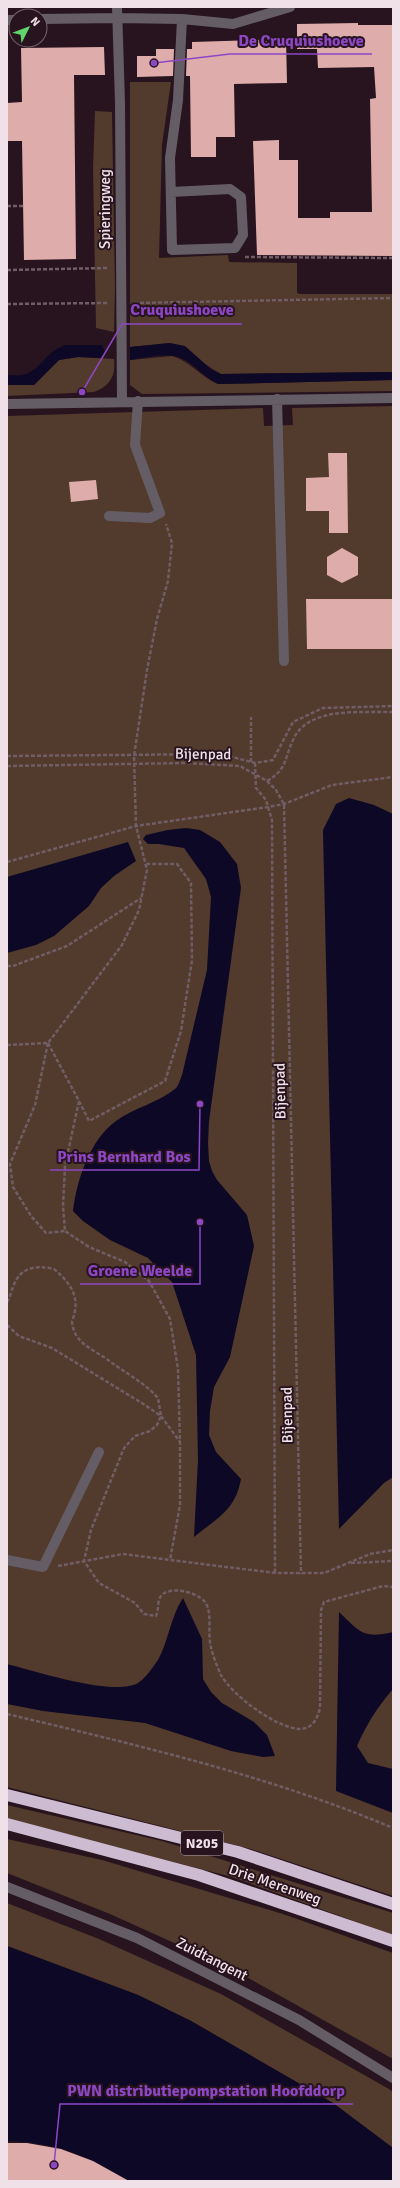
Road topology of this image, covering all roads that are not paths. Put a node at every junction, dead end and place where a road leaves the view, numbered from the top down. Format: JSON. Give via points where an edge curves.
{"nodes":[{"id":1,"x":117,"y":7,"type":"edge"},
{"id":2,"x":290,"y":7,"type":"edge"},
{"id":3,"x":117,"y":18,"type":"junction"},
{"id":4,"x":48,"y":19,"type":"edge"},
{"id":5,"x":182,"y":20,"type":"junction"},
{"id":6,"x":171,"y":192,"type":"junction"},
{"id":7,"x":393,"y":398,"type":"edge"},
{"id":8,"x":277,"y":399,"type":"junction"},
{"id":9,"x":122,"y":401,"type":"junction"},
{"id":10,"x":138,"y":401,"type":"junction"},
{"id":11,"x":7,"y":404,"type":"edge"},
{"id":12,"x":109,"y":516,"type":"dead end"},
{"id":13,"x":284,"y":661,"type":"dead end"},
{"id":14,"x":99,"y":1452,"type":"dead end"},
{"id":15,"x":7,"y":1560,"type":"edge"},
{"id":16,"x":7,"y":1795,"type":"edge"},
{"id":17,"x":7,"y":1824,"type":"edge"},
{"id":18,"x":7,"y":1887,"type":"edge"},
{"id":19,"x":393,"y":1904,"type":"edge"},
{"id":20,"x":393,"y":1941,"type":"edge"},
{"id":21,"x":393,"y":2078,"type":"edge"}],
"edges":[{"from":1,"to":3,"type":"street","name":"Spieringweg"},
{"from":2,"to":5,"type":"street","via":[[234,24]]},
{"from":3,"to":4,"type":"street"},
{"from":3,"to":5,"type":"street"},
{"from":3,"to":9,"type":"street","name":"Spieringweg"},
{"from":5,"to":6,"type":"street","via":[[178,100],[170,158]]},
{"from":6,"to":6,"type":"street","via":[[172,250],[235,248],[243,235],[241,197],[230,189]]},
{"from":7,"to":8,"type":"street"},
{"from":8,"to":10,"type":"street"},
{"from":8,"to":13,"type":"street"},
{"from":9,"to":10,"type":"street"},
{"from":9,"to":11,"type":"street"},
{"from":10,"to":12,"type":"street","via":[[135,444],[160,514],[150,518]]},
{"from":14,"to":15,"type":"street","via":[[43,1567]]},
{"from":16,"to":19,"type":"highway","name":"Drie Merenweg","number":"N205","via":[[238,1852]]},
{"from":17,"to":20,"type":"highway","name":"Drie Merenweg","number":"N205","via":[[199,1875]]},
{"from":18,"to":21,"type":"street","name":"Zuidtangent","via":[[137,1938],[299,2020]]}]}
